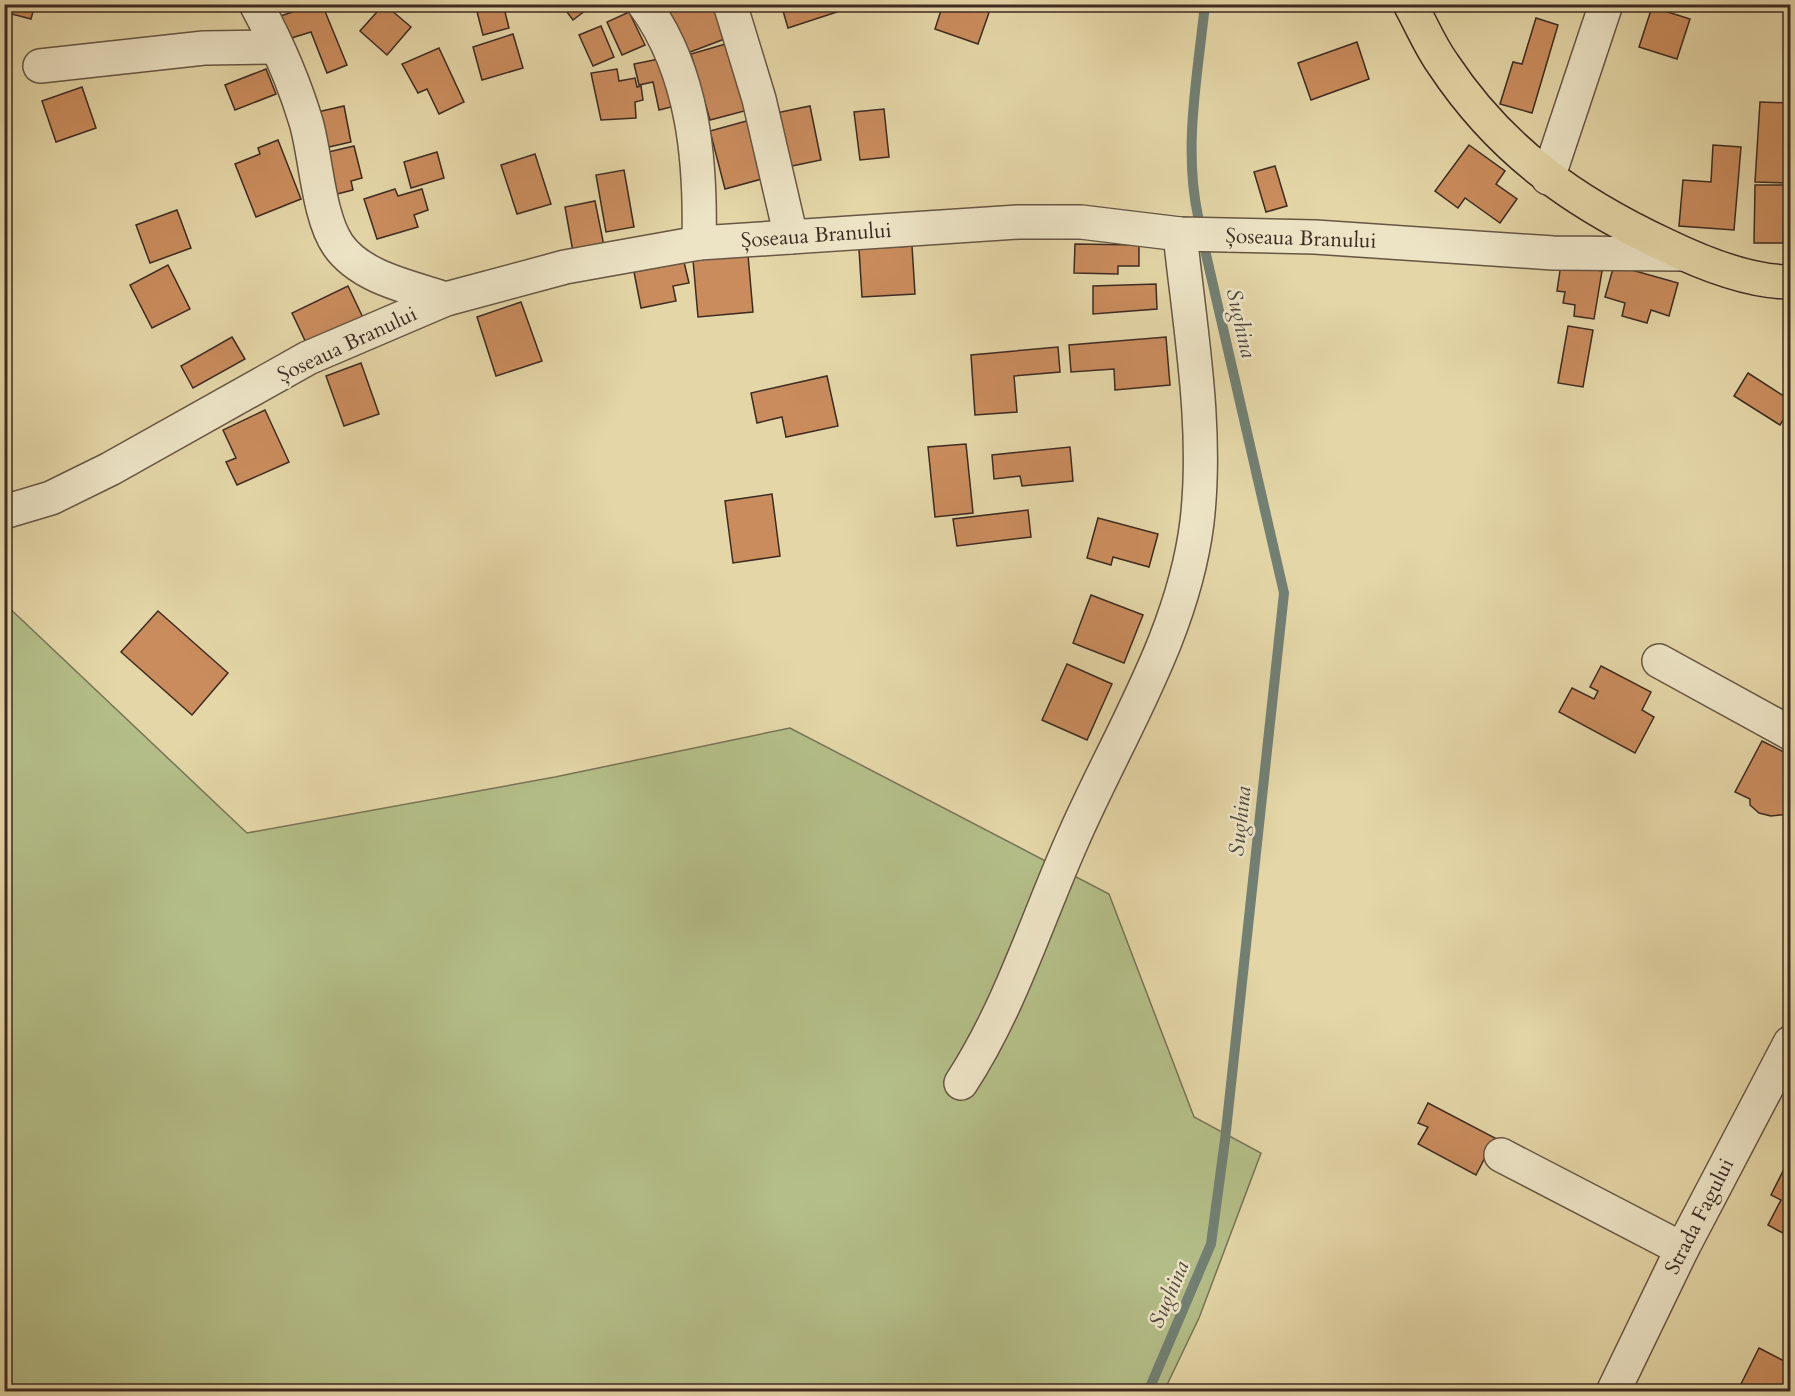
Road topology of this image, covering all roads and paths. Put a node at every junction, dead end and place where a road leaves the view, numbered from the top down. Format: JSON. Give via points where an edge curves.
{"nodes":[{"id":1,"x":256,"y":4,"type":"edge"},
{"id":2,"x":644,"y":4,"type":"edge"},
{"id":3,"x":730,"y":4,"type":"edge"},
{"id":4,"x":1410,"y":4,"type":"edge"},
{"id":5,"x":1606,"y":4,"type":"edge"},
{"id":6,"x":276,"y":47,"type":"junction"},
{"id":7,"x":40,"y":66,"type":"dead end"},
{"id":8,"x":1548,"y":178,"type":"junction"},
{"id":9,"x":1180,"y":234,"type":"junction"},
{"id":10,"x":790,"y":237,"type":"junction"},
{"id":11,"x":699,"y":243,"type":"junction"},
{"id":12,"x":1683,"y":254,"type":"junction"},
{"id":13,"x":1791,"y":282,"type":"edge"},
{"id":14,"x":446,"y":299,"type":"junction"},
{"id":15,"x":4,"y":512,"type":"edge"},
{"id":16,"x":1659,"y":661,"type":"dead end"},
{"id":17,"x":1791,"y":733,"type":"edge"},
{"id":18,"x":1791,"y":1043,"type":"edge"},
{"id":19,"x":961,"y":1083,"type":"dead end"},
{"id":20,"x":1501,"y":1155,"type":"dead end"},
{"id":21,"x":1682,"y":1249,"type":"junction"},
{"id":22,"x":1613,"y":1392,"type":"edge"}],
"edges":[{"from":1,"to":6,"type":"street"},
{"from":2,"to":11,"type":"street","via":[[671,54],[687,99],[700,184]]},
{"from":3,"to":10,"type":"street","via":[[759,99]]},
{"from":4,"to":8,"type":"main road","name":"Șoseaua Branului","via":[[1463,94],[1491,127]]},
{"from":5,"to":8,"type":"street"},
{"from":6,"to":7,"type":"street","via":[[204,48]]},
{"from":6,"to":14,"type":"street","via":[[306,122],[325,210],[338,244],[354,261],[380,277]]},
{"from":8,"to":12,"type":"main road","name":"Șoseaua Branului","via":[[1588,206]]},
{"from":9,"to":10,"type":"street","name":"Șoseaua Branului","via":[[1081,222],[1018,222]]},
{"from":9,"to":12,"type":"street","name":"Șoseaua Branului","via":[[1315,237],[1553,253]]},
{"from":9,"to":19,"type":"street","via":[[1200,464],[1197,522],[1186,582],[1162,649],[1072,840],[1021,968],[995,1025]]},
{"from":10,"to":11,"type":"street","name":"Șoseaua Branului"},
{"from":11,"to":14,"type":"street","name":"Șoseaua Branului","via":[[565,267]]},
{"from":12,"to":13,"type":"main road","name":"Șoseaua Branului","via":[[1730,270]]},
{"from":14,"to":15,"type":"street","name":"Șoseaua Branului","via":[[308,358],[61,493]]},
{"from":16,"to":17,"type":"street"},
{"from":18,"to":21,"type":"street","name":"Strada Fagului"},
{"from":20,"to":21,"type":"street"},
{"from":21,"to":22,"type":"street","name":"Strada Fagului"}]}
